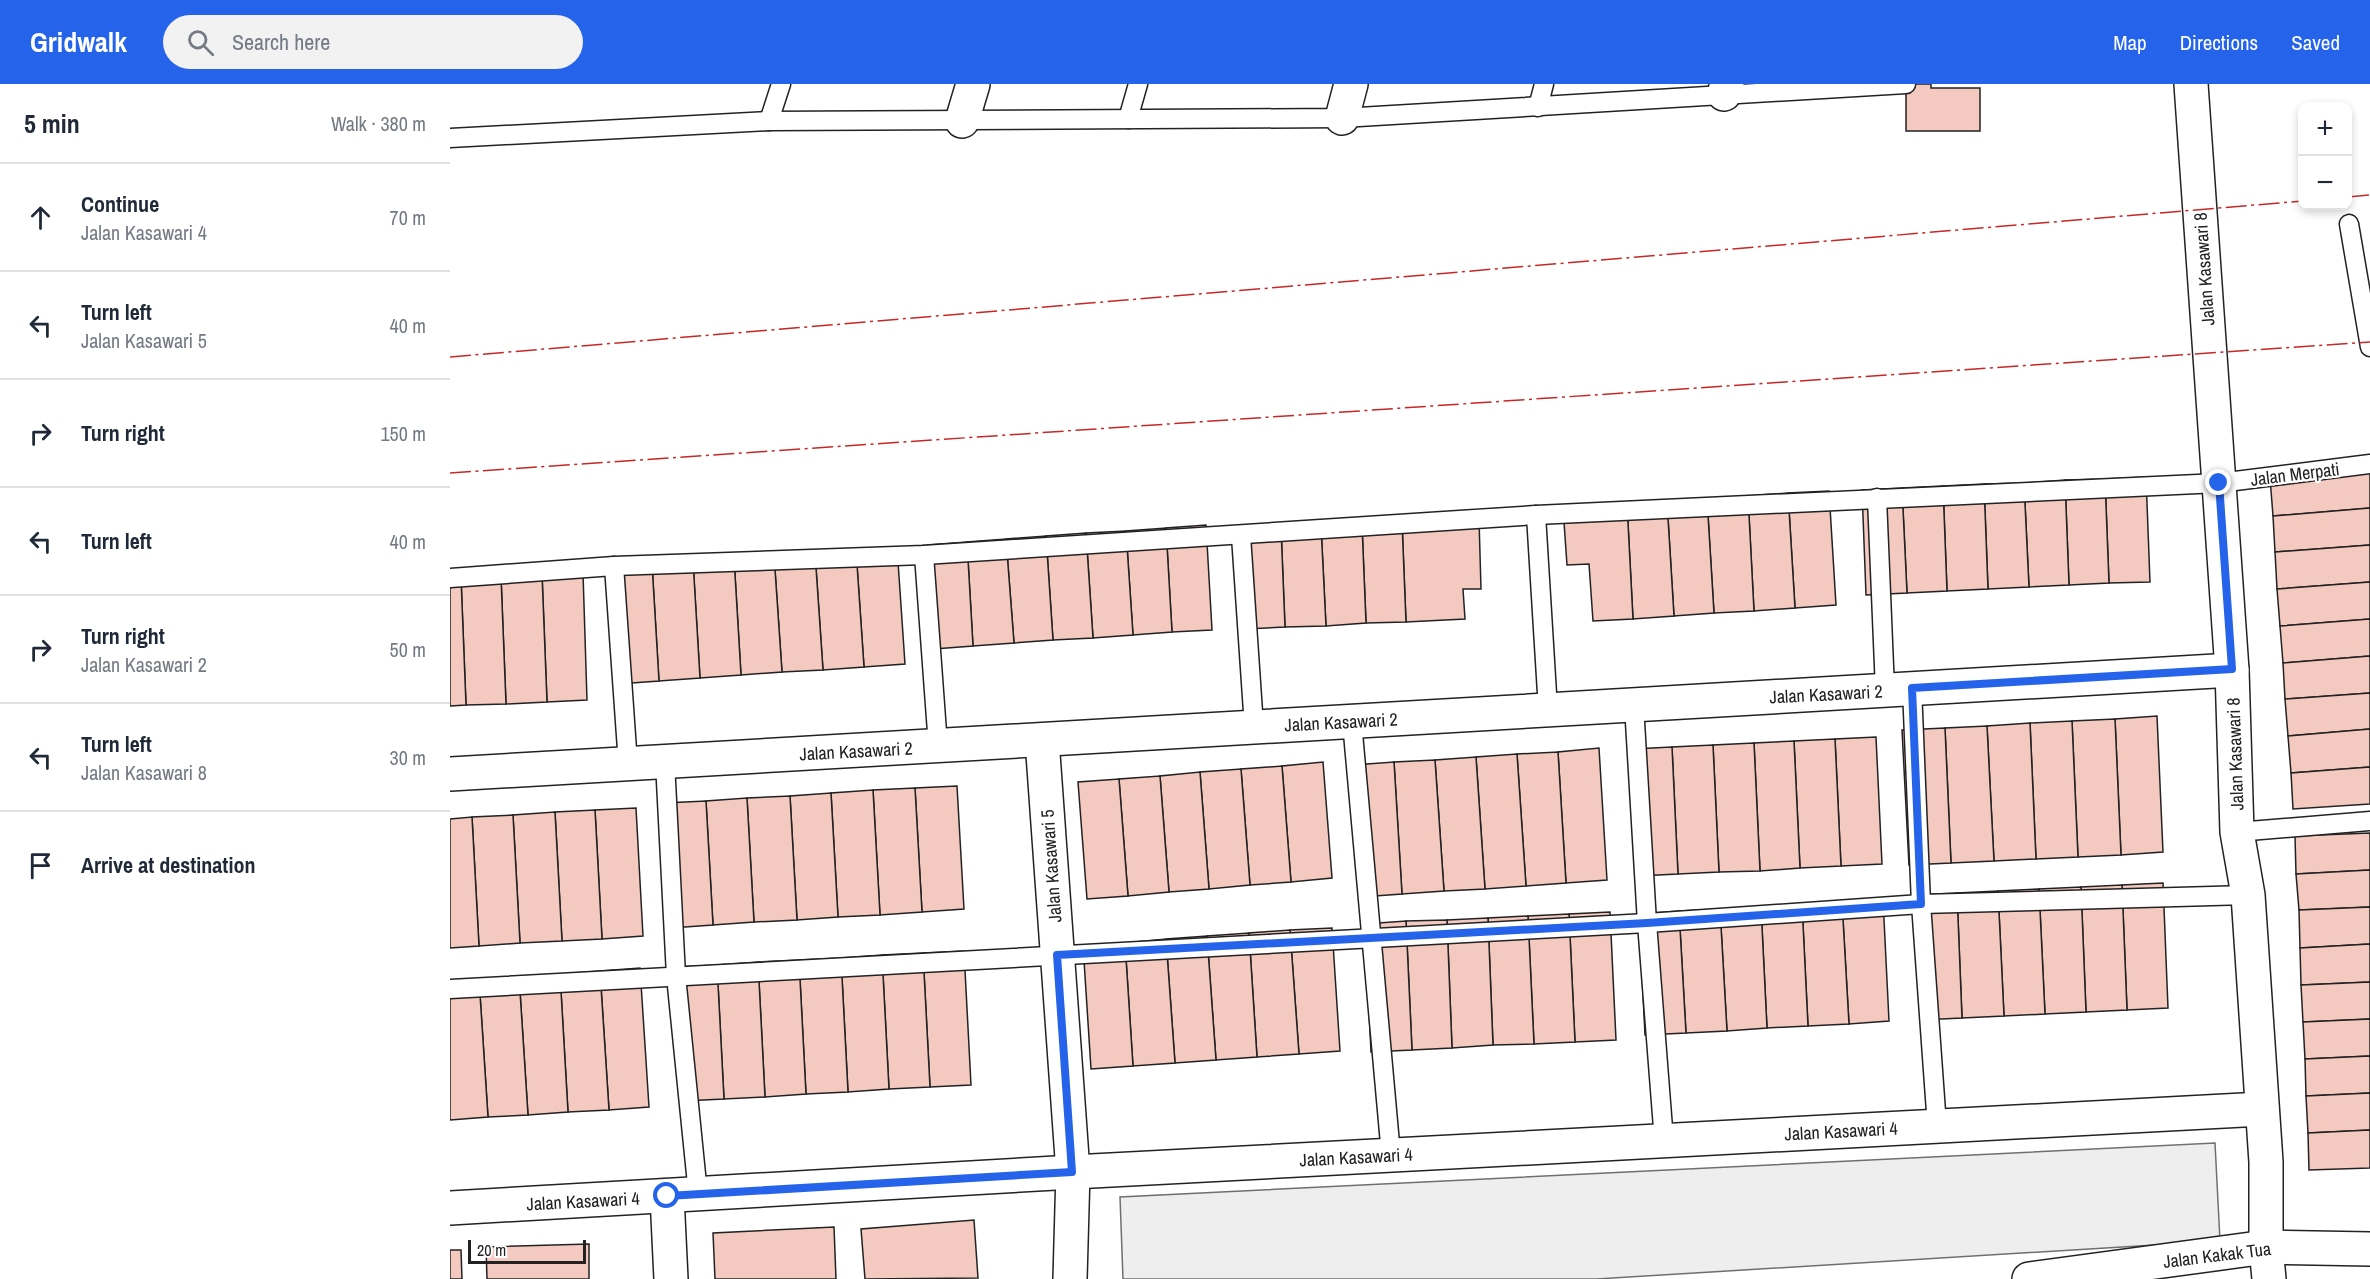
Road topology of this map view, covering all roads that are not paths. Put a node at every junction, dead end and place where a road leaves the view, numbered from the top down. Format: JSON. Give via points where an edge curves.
{"nodes":[{"id":1,"x":781,"y":84,"type":"edge"},
{"id":2,"x":973,"y":84,"type":"edge"},
{"id":3,"x":1138,"y":84,"type":"edge"},
{"id":4,"x":1351,"y":84,"type":"edge"},
{"id":5,"x":1544,"y":84,"type":"edge"},
{"id":6,"x":1906,"y":84,"type":"edge"},
{"id":7,"x":2191,"y":84,"type":"edge"},
{"id":8,"x":1725,"y":89,"type":"edge"},
{"id":9,"x":1538,"y":107,"type":"junction"},
{"id":10,"x":1341,"y":118,"type":"junction"},
{"id":11,"x":1128,"y":119,"type":"junction"},
{"id":12,"x":769,"y":121,"type":"junction"},
{"id":13,"x":962,"y":121,"type":"junction"},
{"id":14,"x":450,"y":138,"type":"edge"},
{"id":15,"x":2349,"y":224,"type":"dead end"},
{"id":16,"x":2370,"y":347,"type":"edge"},
{"id":17,"x":2370,"y":464,"type":"edge"},
{"id":18,"x":2219,"y":483,"type":"junction"},
{"id":19,"x":1877,"y":498,"type":"junction"},
{"id":20,"x":1536,"y":515,"type":"junction"},
{"id":21,"x":1241,"y":536,"type":"junction"},
{"id":22,"x":924,"y":555,"type":"junction"},
{"id":23,"x":614,"y":566,"type":"junction"},
{"id":24,"x":450,"y":578,"type":"edge"},
{"id":25,"x":2232,"y":669,"type":"junction"},
{"id":26,"x":1898,"y":689,"type":"junction"},
{"id":27,"x":1634,"y":705,"type":"junction"},
{"id":28,"x":1548,"y":710,"type":"junction"},
{"id":29,"x":1352,"y":722,"type":"junction"},
{"id":30,"x":1254,"y":727,"type":"junction"},
{"id":31,"x":1042,"y":740,"type":"junction"},
{"id":32,"x":938,"y":746,"type":"junction"},
{"id":33,"x":665,"y":762,"type":"junction"},
{"id":34,"x":628,"y":764,"type":"junction"},
{"id":35,"x":450,"y":774,"type":"edge"},
{"id":36,"x":2370,"y":821,"type":"edge"},
{"id":37,"x":2238,"y":832,"type":"junction"},
{"id":38,"x":2248,"y":895,"type":"junction"},
{"id":39,"x":1921,"y":904,"type":"junction"},
{"id":40,"x":1647,"y":923,"type":"junction"},
{"id":41,"x":1371,"y":938,"type":"junction"},
{"id":42,"x":1057,"y":955,"type":"junction"},
{"id":43,"x":676,"y":976,"type":"junction"},
{"id":44,"x":450,"y":989,"type":"edge"},
{"id":45,"x":2262,"y":1109,"type":"junction"},
{"id":46,"x":1937,"y":1126,"type":"junction"},
{"id":47,"x":1664,"y":1141,"type":"junction"},
{"id":48,"x":1391,"y":1155,"type":"junction"},
{"id":49,"x":1072,"y":1172,"type":"junction"},
{"id":50,"x":682,"y":1195,"type":"junction"},
{"id":51,"x":450,"y":1208,"type":"edge"},
{"id":52,"x":2266,"y":1247,"type":"junction"},
{"id":53,"x":2370,"y":1250,"type":"edge"},
{"id":54,"x":671,"y":1279,"type":"edge"},
{"id":55,"x":1070,"y":1279,"type":"edge"},
{"id":56,"x":2029,"y":1279,"type":"edge"},
{"id":57,"x":2270,"y":1279,"type":"edge"}],
"edges":[{"from":1,"to":12,"type":"lane"},
{"from":2,"to":13,"type":"street"},
{"from":3,"to":11,"type":"lane"},
{"from":4,"to":10,"type":"street"},
{"from":5,"to":9,"type":"lane"},
{"from":6,"to":8,"type":"lane"},
{"from":7,"to":18,"type":"street","name":"Jalan Kasawari 8"},
{"from":8,"to":9,"type":"lane"},
{"from":9,"to":10,"type":"lane"},
{"from":10,"to":11,"type":"lane"},
{"from":11,"to":13,"type":"lane"},
{"from":12,"to":13,"type":"lane"},
{"from":12,"to":14,"type":"lane"},
{"from":15,"to":16,"type":"lane"},
{"from":17,"to":18,"type":"lane","name":"Jalan Merpati"},
{"from":18,"to":19,"type":"lane","name":"Jalan Merpati"},
{"from":18,"to":25,"type":"street","name":"Jalan Kasawari 8"},
{"from":19,"to":20,"type":"lane","name":"Jalan Merpati"},
{"from":19,"to":26,"type":"lane"},
{"from":20,"to":21,"type":"lane","name":"Jalan Merpati"},
{"from":20,"to":28,"type":"lane"},
{"from":21,"to":22,"type":"lane","name":"Jalan Merpati"},
{"from":21,"to":30,"type":"lane"},
{"from":22,"to":23,"type":"lane","name":"Jalan Merpati"},
{"from":22,"to":32,"type":"lane"},
{"from":23,"to":24,"type":"lane","name":"Jalan Merpati"},
{"from":23,"to":34,"type":"lane"},
{"from":25,"to":26,"type":"street","name":"Jalan Kasawari 2"},
{"from":25,"to":37,"type":"street","name":"Jalan Kasawari 8"},
{"from":26,"to":27,"type":"street","name":"Jalan Kasawari 2"},
{"from":26,"to":39,"type":"lane"},
{"from":27,"to":28,"type":"street","name":"Jalan Kasawari 2"},
{"from":27,"to":40,"type":"lane"},
{"from":28,"to":29,"type":"street","name":"Jalan Kasawari 2"},
{"from":29,"to":30,"type":"street","name":"Jalan Kasawari 2"},
{"from":29,"to":41,"type":"lane"},
{"from":30,"to":31,"type":"street","name":"Jalan Kasawari 2"},
{"from":31,"to":32,"type":"street","name":"Jalan Kasawari 2"},
{"from":31,"to":42,"type":"street","name":"Jalan Kasawari 5"},
{"from":32,"to":33,"type":"street","name":"Jalan Kasawari 2"},
{"from":33,"to":34,"type":"street","name":"Jalan Kasawari 2"},
{"from":33,"to":43,"type":"lane"},
{"from":34,"to":35,"type":"street","name":"Jalan Kasawari 2"},
{"from":36,"to":37,"type":"lane"},
{"from":37,"to":38,"type":"street","name":"Jalan Kasawari 8"},
{"from":38,"to":39,"type":"lane"},
{"from":38,"to":45,"type":"street","name":"Jalan Kasawari 8"},
{"from":39,"to":40,"type":"lane"},
{"from":39,"to":46,"type":"lane"},
{"from":40,"to":41,"type":"lane"},
{"from":40,"to":47,"type":"lane"},
{"from":41,"to":42,"type":"lane"},
{"from":41,"to":48,"type":"lane"},
{"from":42,"to":43,"type":"lane"},
{"from":42,"to":49,"type":"street","name":"Jalan Kasawari 5"},
{"from":43,"to":44,"type":"lane"},
{"from":43,"to":50,"type":"lane"},
{"from":45,"to":46,"type":"street","name":"Jalan Kasawari 4"},
{"from":45,"to":52,"type":"street","name":"Jalan Kasawari 8"},
{"from":46,"to":47,"type":"street","name":"Jalan Kasawari 4"},
{"from":47,"to":48,"type":"street","name":"Jalan Kasawari 4"},
{"from":48,"to":49,"type":"street","name":"Jalan Kasawari 4"},
{"from":49,"to":50,"type":"street","name":"Jalan Kasawari 4"},
{"from":49,"to":55,"type":"street","name":"Jalan Kasawari 5"},
{"from":50,"to":51,"type":"street","name":"Jalan Kasawari 4"},
{"from":50,"to":54,"type":"street"},
{"from":52,"to":53,"type":"street","name":"Jalan Kakak Tua"},
{"from":52,"to":56,"type":"street","name":"Jalan Kakak Tua"},
{"from":52,"to":57,"type":"street","name":"Jalan Kasawari 8"}]}
